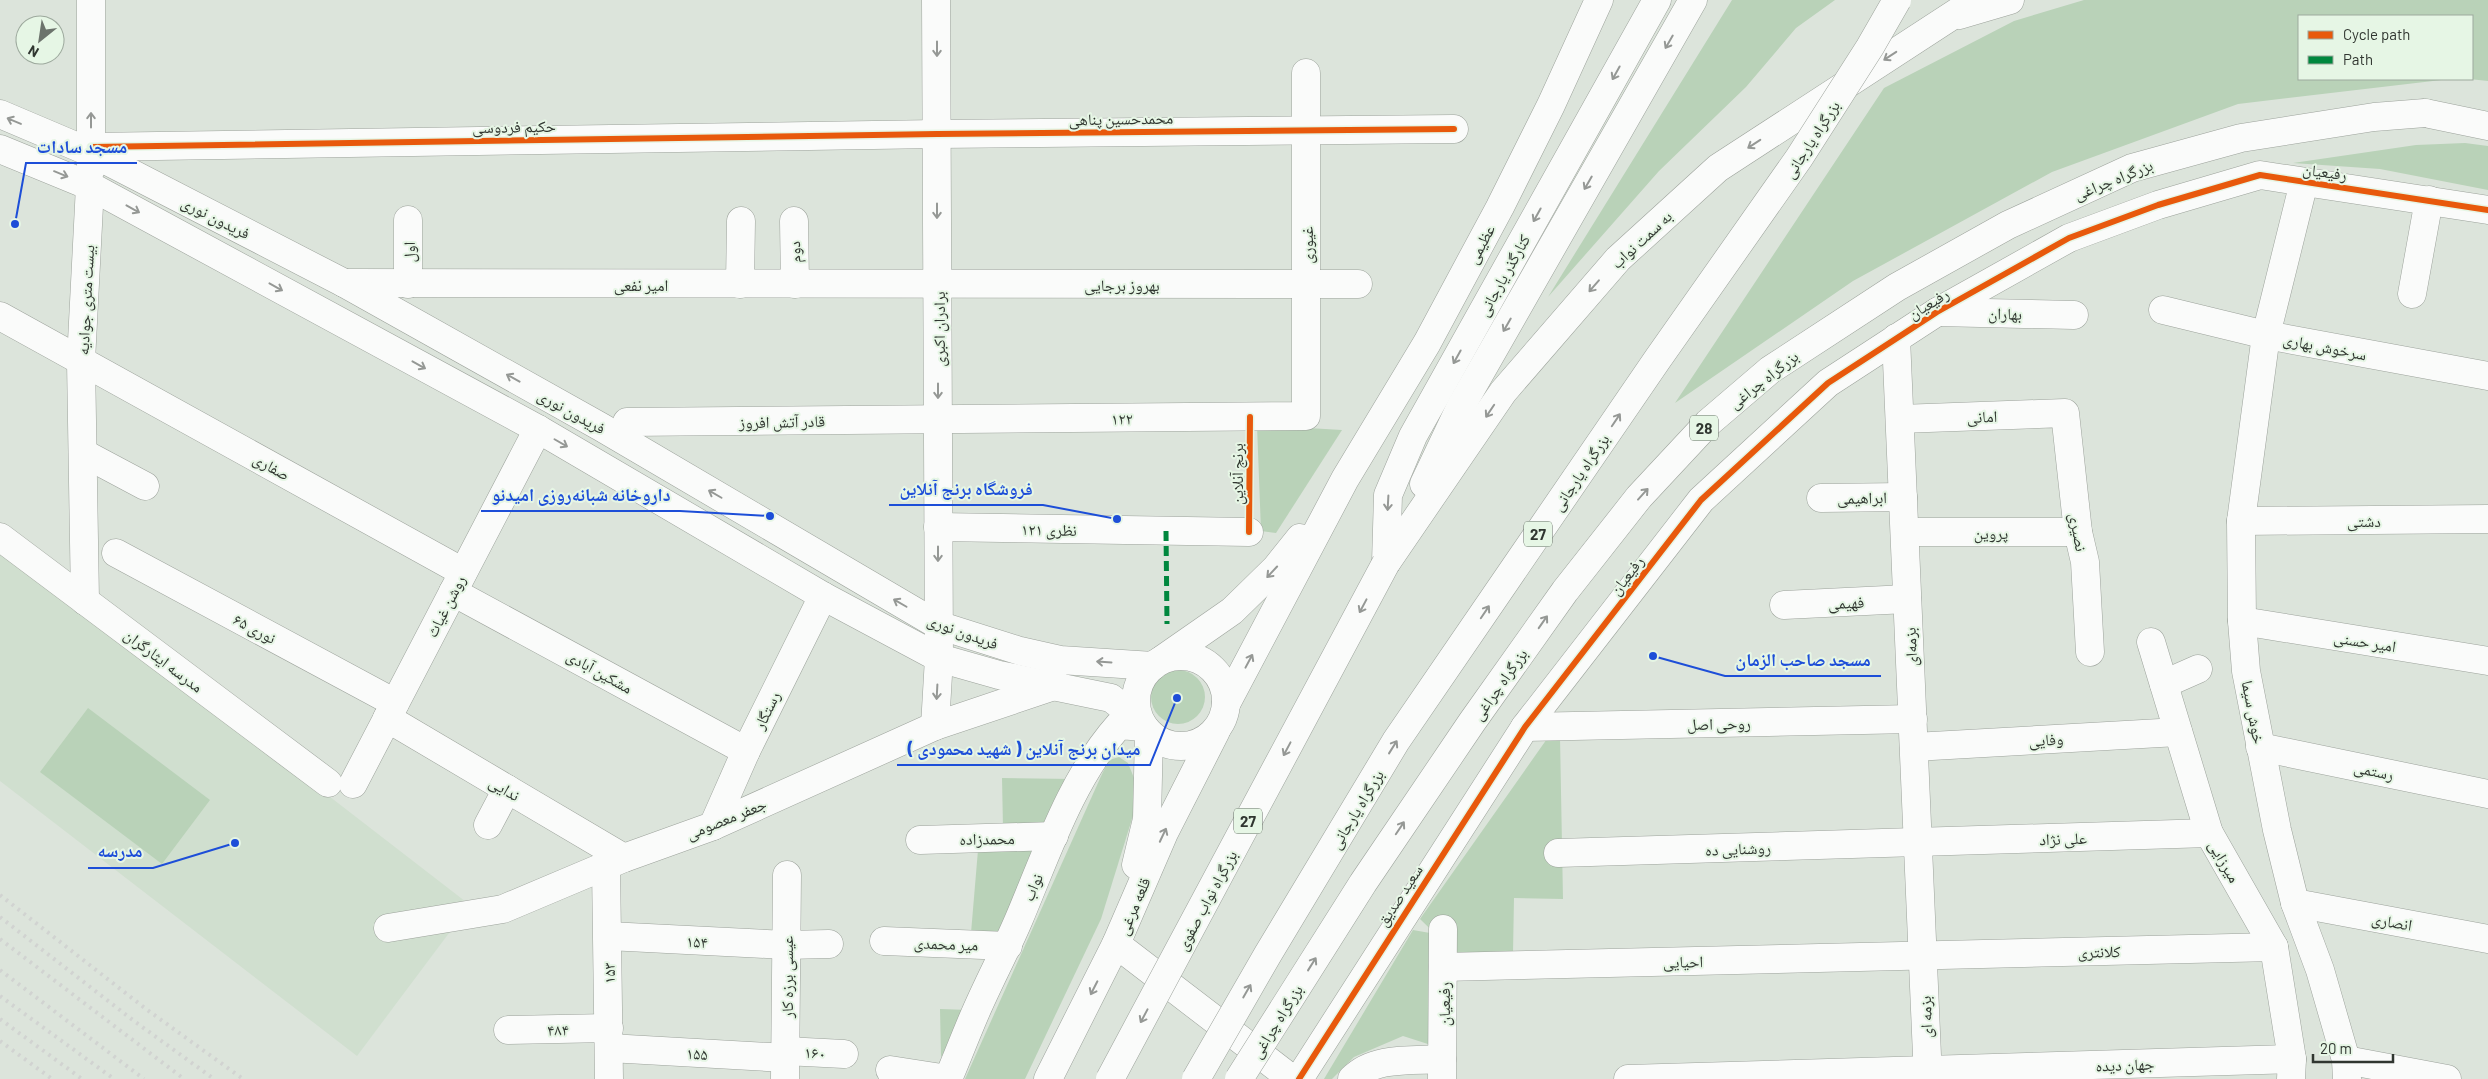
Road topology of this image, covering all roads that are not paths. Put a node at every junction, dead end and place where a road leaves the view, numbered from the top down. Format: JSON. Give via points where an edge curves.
{"nodes":[{"id":1,"x":91,"y":0,"type":"edge"},
{"id":2,"x":936,"y":0,"type":"edge"},
{"id":3,"x":1599,"y":0,"type":"edge"},
{"id":4,"x":1657,"y":0,"type":"edge"},
{"id":5,"x":1693,"y":0,"type":"edge"},
{"id":6,"x":1897,"y":0,"type":"edge"},
{"id":7,"x":1976,"y":0,"type":"edge"},
{"id":8,"x":2010,"y":0,"type":"edge"},
{"id":9,"x":1931,"y":29,"type":"junction"},
{"id":10,"x":1306,"y":73,"type":"dead end"},
{"id":11,"x":2488,"y":110,"type":"edge"},
{"id":12,"x":2425,"y":113,"type":"junction"},
{"id":13,"x":0,"y":114,"type":"edge"},
{"id":14,"x":2488,"y":126,"type":"edge"},
{"id":15,"x":1454,"y":129,"type":"dead end"},
{"id":16,"x":1306,"y":130,"type":"junction"},
{"id":17,"x":937,"y":134,"type":"junction"},
{"id":18,"x":0,"y":149,"type":"edge"},
{"id":19,"x":91,"y":150,"type":"junction"},
{"id":20,"x":2304,"y":182,"type":"junction"},
{"id":21,"x":90,"y":186,"type":"junction"},
{"id":22,"x":2429,"y":200,"type":"junction"},
{"id":23,"x":2488,"y":210,"type":"edge"},
{"id":24,"x":408,"y":220,"type":"dead end"},
{"id":25,"x":741,"y":221,"type":"dead end"},
{"id":26,"x":794,"y":221,"type":"dead end"},
{"id":27,"x":344,"y":283,"type":"junction"},
{"id":28,"x":1306,"y":283,"type":"junction"},
{"id":29,"x":408,"y":284,"type":"junction"},
{"id":30,"x":740,"y":284,"type":"junction"},
{"id":31,"x":795,"y":284,"type":"junction"},
{"id":32,"x":938,"y":284,"type":"junction"},
{"id":33,"x":1358,"y":284,"type":"dead end"},
{"id":34,"x":2412,"y":294,"type":"dead end"},
{"id":35,"x":2163,"y":310,"type":"dead end"},
{"id":36,"x":1937,"y":312,"type":"junction"},
{"id":37,"x":2074,"y":315,"type":"dead end"},
{"id":38,"x":0,"y":316,"type":"edge"},
{"id":39,"x":2266,"y":335,"type":"junction"},
{"id":40,"x":1896,"y":338,"type":"junction"},
{"id":41,"x":81,"y":361,"type":"junction"},
{"id":42,"x":2488,"y":376,"type":"edge"},
{"id":43,"x":553,"y":400,"type":"junction"},
{"id":44,"x":2064,"y":412,"type":"joint"},
{"id":45,"x":1306,"y":416,"type":"joint"},
{"id":46,"x":1900,"y":419,"type":"junction"},
{"id":47,"x":938,"y":420,"type":"junction"},
{"id":48,"x":627,"y":422,"type":"dead end"},
{"id":49,"x":538,"y":429,"type":"junction"},
{"id":50,"x":83,"y":453,"type":"junction"},
{"id":51,"x":1345,"y":479,"type":"junction"},
{"id":52,"x":145,"y":486,"type":"dead end"},
{"id":53,"x":1903,"y":496,"type":"junction"},
{"id":54,"x":1821,"y":498,"type":"dead end"},
{"id":55,"x":2488,"y":520,"type":"edge"},
{"id":56,"x":2240,"y":521,"type":"junction"},
{"id":57,"x":938,"y":527,"type":"junction"},
{"id":58,"x":1249,"y":532,"type":"dead end"},
{"id":59,"x":1905,"y":532,"type":"junction"},
{"id":60,"x":2078,"y":532,"type":"junction"},
{"id":61,"x":0,"y":537,"type":"edge"},
{"id":62,"x":116,"y":553,"type":"dead end"},
{"id":63,"x":1386,"y":562,"type":"junction"},
{"id":64,"x":839,"y":567,"type":"junction"},
{"id":65,"x":458,"y":582,"type":"junction"},
{"id":66,"x":823,"y":596,"type":"junction"},
{"id":67,"x":1907,"y":599,"type":"junction"},
{"id":68,"x":85,"y":601,"type":"junction"},
{"id":69,"x":1784,"y":605,"type":"dead end"},
{"id":70,"x":2242,"y":621,"type":"junction"},
{"id":71,"x":938,"y":625,"type":"junction"},
{"id":72,"x":2151,"y":642,"type":"dead end"},
{"id":73,"x":2090,"y":652,"type":"dead end"},
{"id":74,"x":938,"y":658,"type":"junction"},
{"id":75,"x":2488,"y":660,"type":"edge"},
{"id":76,"x":1153,"y":666,"type":"junction"},
{"id":77,"x":2198,"y":669,"type":"dead end"},
{"id":78,"x":2164,"y":684,"type":"junction"},
{"id":79,"x":1057,"y":685,"type":"junction"},
{"id":80,"x":1226,"y":704,"type":"junction"},
{"id":81,"x":391,"y":711,"type":"junction"},
{"id":82,"x":1913,"y":719,"type":"junction"},
{"id":83,"x":935,"y":726,"type":"junction"},
{"id":84,"x":1144,"y":727,"type":"junction"},
{"id":85,"x":1525,"y":727,"type":"junction"},
{"id":86,"x":1216,"y":731,"type":"junction"},
{"id":87,"x":2178,"y":732,"type":"junction"},
{"id":88,"x":1914,"y":747,"type":"junction"},
{"id":89,"x":2260,"y":747,"type":"junction"},
{"id":90,"x":746,"y":751,"type":"junction"},
{"id":91,"x":340,"y":783,"type":"joint"},
{"id":92,"x":507,"y":789,"type":"junction"},
{"id":93,"x":2488,"y":794,"type":"edge"},
{"id":94,"x":488,"y":825,"type":"dead end"},
{"id":95,"x":713,"y":826,"type":"junction"},
{"id":96,"x":2209,"y":833,"type":"junction"},
{"id":97,"x":1054,"y":836,"type":"junction"},
{"id":98,"x":920,"y":840,"type":"dead end"},
{"id":99,"x":1918,"y":843,"type":"junction"},
{"id":100,"x":1558,"y":853,"type":"dead end"},
{"id":101,"x":615,"y":862,"type":"junction"},
{"id":102,"x":787,"y":875,"type":"dead end"},
{"id":103,"x":2295,"y":903,"type":"junction"},
{"id":104,"x":388,"y":928,"type":"dead end"},
{"id":105,"x":1442,"y":929,"type":"dead end"},
{"id":106,"x":608,"y":936,"type":"junction"},
{"id":107,"x":2488,"y":939,"type":"edge"},
{"id":108,"x":884,"y":941,"type":"dead end"},
{"id":109,"x":829,"y":944,"type":"dead end"},
{"id":110,"x":1116,"y":944,"type":"junction"},
{"id":111,"x":786,"y":945,"type":"junction"},
{"id":112,"x":1008,"y":946,"type":"junction"},
{"id":113,"x":2274,"y":947,"type":"junction"},
{"id":114,"x":1923,"y":955,"type":"junction"},
{"id":115,"x":1443,"y":967,"type":"junction"},
{"id":116,"x":508,"y":1030,"type":"dead end"},
{"id":117,"x":609,"y":1038,"type":"junction"},
{"id":118,"x":844,"y":1054,"type":"dead end"},
{"id":119,"x":785,"y":1063,"type":"edge"},
{"id":120,"x":1442,"y":1069,"type":"edge"},
{"id":121,"x":2291,"y":1069,"type":"edge"},
{"id":122,"x":2347,"y":1070,"type":"edge"},
{"id":123,"x":878,"y":1073,"type":"edge"},
{"id":124,"x":1928,"y":1074,"type":"edge"},
{"id":125,"x":609,"y":1079,"type":"edge"},
{"id":126,"x":948,"y":1079,"type":"edge"},
{"id":127,"x":1048,"y":1079,"type":"edge"},
{"id":128,"x":1110,"y":1079,"type":"edge"},
{"id":129,"x":1196,"y":1079,"type":"edge"},
{"id":130,"x":1239,"y":1079,"type":"edge"},
{"id":131,"x":1292,"y":1079,"type":"edge"},
{"id":132,"x":1298,"y":1079,"type":"edge"},
{"id":133,"x":1352,"y":1079,"type":"edge"},
{"id":134,"x":1628,"y":1079,"type":"edge"},
{"id":135,"x":2447,"y":1079,"type":"edge"}],
"edges":[{"from":19,"to":1,"type":"main road","name":"بیست متری جوادیه","one_way":true},
{"from":2,"to":17,"type":"main road","name":"برادران اکبری","one_way":true},
{"from":3,"to":51,"type":"main road","name":"عظیمی","via":[[1500,207],[1427,342]]},
{"from":4,"to":63,"type":"main road","name":"کنارگذر یارجانی","one_way":true,"via":[[1413,436],[1388,494]]},
{"from":5,"to":63,"type":"main road","number":"27","one_way":true,"via":[[1460,408]]},
{"from":129,"to":6,"type":"main road","name":"بزرگراه یارجانی","number":"27","one_way":true,"bridge":true,"via":[[1396,741],[1799,158]]},
{"from":7,"to":9,"type":"main road","name":"به سمت نواب"},
{"from":8,"to":9,"type":"main road","via":[[1956,16]]},
{"from":9,"to":63,"type":"main road","name":"به سمت نواب","one_way":true,"via":[[1718,168],[1618,258],[1503,392]]},
{"from":10,"to":16,"type":"main road","name":"غیوری"},
{"from":11,"to":12,"type":"main road","name":"بزرگراه چراغی","number":"28"},
{"from":12,"to":14,"type":"main road"},
{"from":130,"to":12,"type":"main road","name":"بزرگراه چراغی","number":"28","one_way":true,"bridge":true,"via":[[1363,883],[1565,591],[1640,497],[1708,423],[1770,370],[1914,277],[2008,225],[2132,168],[2241,138],[2374,117]]},
{"from":19,"to":13,"type":"main road","name":"فریدون نوری","one_way":true},
{"from":15,"to":16,"type":"main road","name":"محمدحسین پناهی"},
{"from":16,"to":17,"type":"main road","name":"محمدحسین پناهی"},
{"from":16,"to":28,"type":"main road","name":"غیوری"},
{"from":17,"to":19,"type":"main road","name":"حکیم فردوسی"},
{"from":17,"to":32,"type":"main road","name":"برادران اکبری","one_way":true},
{"from":18,"to":21,"type":"main road","name":"فریدون نوری","one_way":true},
{"from":19,"to":21,"type":"main road","name":"بیست متری جوادیه"},
{"from":19,"to":27,"type":"main road","name":"فریدون نوری"},
{"from":20,"to":22,"type":"main road","name":"رفیعیان"},
{"from":20,"to":36,"type":"main road","name":"رفیعیان","via":[[2260,175],[2158,204],[2069,238]]},
{"from":20,"to":39,"type":"main road","name":"خوش سیما"},
{"from":21,"to":41,"type":"main road","name":"بیست متری جوادیه"},
{"from":21,"to":49,"type":"main road","name":"فریدون نوری","one_way":true},
{"from":22,"to":23,"type":"main road","name":"رفیعیان"},
{"from":22,"to":34,"type":"main road"},
{"from":24,"to":29,"type":"main road","name":"اول"},
{"from":25,"to":30,"type":"main road"},
{"from":26,"to":31,"type":"main road","name":"دوم"},
{"from":27,"to":29,"type":"main road","name":"امیر نفعی"},
{"from":43,"to":27,"type":"main road","name":"فریدون نوری","one_way":true},
{"from":28,"to":32,"type":"main road","name":"بهروز برجایی"},
{"from":28,"to":33,"type":"main road","name":"بهروز برجایی"},
{"from":28,"to":45,"type":"main road","name":"غیوری"},
{"from":29,"to":30,"type":"main road","name":"امیر نفعی","via":[[634,293]]},
{"from":30,"to":31,"type":"main road","name":"امیر نفعی"},
{"from":31,"to":32,"type":"main road","name":"امیر نفعی"},
{"from":32,"to":47,"type":"main road","name":"برادران اکبری","one_way":true},
{"from":35,"to":39,"type":"main road","name":"سرخوش بهاری"},
{"from":36,"to":37,"type":"main road","name":"بهاران"},
{"from":36,"to":40,"type":"main road","name":"رفیعیان"},
{"from":38,"to":41,"type":"main road","name":"صفاری"},
{"from":39,"to":42,"type":"main road","name":"سرخوش بهاری"},
{"from":39,"to":56,"type":"main road","name":"خوش سیما"},
{"from":40,"to":46,"type":"main road","name":"بزمه‌ای"},
{"from":40,"to":85,"type":"main road","name":"رفیعیان","via":[[1828,382],[1701,500]]},
{"from":41,"to":50,"type":"main road","name":"بیست متری جوادیه"},
{"from":41,"to":65,"type":"main road","name":"صفاری"},
{"from":43,"to":49,"type":"main road","name":"روشن غیاث"},
{"from":64,"to":43,"type":"main road","name":"فریدون نوری","one_way":true},
{"from":44,"to":46,"type":"main road","name":"امانی"},
{"from":44,"to":60,"type":"main road","name":"نصیری"},
{"from":45,"to":47,"type":"main road","name":"۱۲۲"},
{"from":46,"to":53,"type":"main road","name":"بزمه‌ای"},
{"from":47,"to":48,"type":"main road","name":"قادر آتش افروز"},
{"from":47,"to":57,"type":"main road","name":"برادران اکبری"},
{"from":49,"to":65,"type":"main road","name":"روشن غیاث"},
{"from":49,"to":66,"type":"main road","name":"فریدون نوری","one_way":true},
{"from":50,"to":52,"type":"main road"},
{"from":50,"to":68,"type":"main road","name":"بیست متری جوادیه"},
{"from":51,"to":76,"type":"main road","one_way":true,"via":[[1282,561],[1253,591],[1214,625]]},
{"from":80,"to":51,"type":"main road","one_way":true},
{"from":53,"to":54,"type":"main road","name":"ابراهیمی"},
{"from":53,"to":59,"type":"main road","name":"بزمه‌ای"},
{"from":55,"to":56,"type":"main road","name":"دشتی"},
{"from":56,"to":70,"type":"main road","name":"خوش سیما"},
{"from":57,"to":58,"type":"main road","name":"نظری ۱۲۱"},
{"from":57,"to":71,"type":"main road","name":"برادران اکبری","one_way":true},
{"from":59,"to":60,"type":"main road","name":"پروین"},
{"from":59,"to":67,"type":"main road","name":"بزمه‌ای"},
{"from":60,"to":73,"type":"main road","name":"نصیری","via":[[2084,562]]},
{"from":61,"to":68,"type":"main road","name":"مدرسه ایثارگران"},
{"from":62,"to":81,"type":"main road","name":"نوری ۶۵"},
{"from":63,"to":128,"type":"main road","name":"بزرگراه نواب صفوی","number":"27","one_way":true,"bridge":true},
{"from":64,"to":66,"type":"main road","name":"رستگار"},
{"from":71,"to":64,"type":"main road","name":"فریدون نوری","one_way":true},
{"from":65,"to":81,"type":"main road","name":"روشن غیاث"},
{"from":65,"to":90,"type":"main road","name":"مشکین آبادی"},
{"from":66,"to":74,"type":"main road","name":"فریدون نوری"},
{"from":66,"to":90,"type":"main road","name":"رستگار"},
{"from":67,"to":69,"type":"main road","name":"فهیمی"},
{"from":67,"to":82,"type":"main road","name":"بزمه‌ای"},
{"from":68,"to":91,"type":"main road","name":"مدرسه ایثارگران"},
{"from":70,"to":75,"type":"main road","name":"امیر حسنی"},
{"from":70,"to":89,"type":"main road","name":"خوش سیما","via":[[2246,672]]},
{"from":71,"to":74,"type":"main road","name":"برادران اکبری"},
{"from":76,"to":71,"type":"main road","name":"فریدون نوری","one_way":true,"via":[[1060,660]]},
{"from":72,"to":78,"type":"main road","name":"میرزایی"},
{"from":74,"to":79,"type":"main road","name":"فریدون نوری","via":[[999,675]]},
{"from":74,"to":83,"type":"main road","name":"برادران اکبری","one_way":true},
{"from":76,"to":80,"type":"main road","via":[[1180,656],[1195,658],[1219,676]]},
{"from":76,"to":84,"type":"main road","via":[[1137,691],[1136,706]]},
{"from":77,"to":78,"type":"main road"},
{"from":78,"to":87,"type":"main road","name":"میرزایی"},
{"from":79,"to":83,"type":"main road","name":"جعفر معصومی"},
{"from":79,"to":84,"type":"main road","name":"فریدون نوری","via":[[1111,698]]},
{"from":80,"to":86,"type":"main road"},
{"from":81,"to":91,"type":"main road","name":"روشن غیاث"},
{"from":81,"to":92,"type":"main road","name":"ندایی"},
{"from":82,"to":85,"type":"main road","name":"روحی اصل"},
{"from":82,"to":88,"type":"main road","name":"بزمه‌ای"},
{"from":83,"to":95,"type":"main road","name":"جعفر معصومی"},
{"from":84,"to":86,"type":"main road","via":[[1161,742],[1175,746],[1190,746],[1204,741]]},
{"from":84,"to":97,"type":"main road","name":"نواب","via":[[1119,725],[1101,745]]},
{"from":84,"to":110,"type":"main road","via":[[1147,819]]},
{"from":85,"to":132,"type":"main road","name":"سعید صدیق"},
{"from":110,"to":86,"type":"main road","name":"قلعه مرغی","one_way":true,"via":[[1164,833]]},
{"from":87,"to":88,"type":"main road","name":"وفایی"},
{"from":87,"to":96,"type":"main road","name":"میرزایی"},
{"from":88,"to":99,"type":"main road","name":"بزمه‌ای"},
{"from":89,"to":93,"type":"main road","name":"رستمی"},
{"from":89,"to":103,"type":"main road","name":"خوش سیما"},
{"from":90,"to":95,"type":"main road","name":"رستگار"},
{"from":92,"to":94,"type":"main road"},
{"from":92,"to":101,"type":"main road","name":"ندایی"},
{"from":95,"to":101,"type":"main road","name":"جعفر معصومی"},
{"from":96,"to":99,"type":"main road","name":"علی نژاد"},
{"from":96,"to":113,"type":"main road","name":"میرزایی"},
{"from":97,"to":98,"type":"main road","name":"محمدزاده"},
{"from":97,"to":112,"type":"main road","name":"نواب"},
{"from":99,"to":100,"type":"main road","name":"روشنایی ده"},
{"from":99,"to":114,"type":"main road","name":"بزمه‌ای"},
{"from":101,"to":104,"type":"main road","name":"جعفر معصومی","via":[[503,909]]},
{"from":101,"to":106,"type":"main road","name":"۱۵۳"},
{"from":102,"to":111,"type":"main road","name":"عیسی برزه کار"},
{"from":103,"to":107,"type":"main road","name":"انصاری"},
{"from":103,"to":122,"type":"main road","name":"خوش سیما","via":[[2320,970]]},
{"from":105,"to":115,"type":"main road","name":"رفیعیان"},
{"from":106,"to":111,"type":"main road","name":"۱۵۴"},
{"from":106,"to":117,"type":"main road","name":"۱۵۳"},
{"from":108,"to":112,"type":"main road","name":"میر محمدی"},
{"from":109,"to":111,"type":"main road","name":"۱۵۴"},
{"from":110,"to":127,"type":"main road","name":"قلعه مرغی","one_way":true},
{"from":110,"to":131,"type":"main road"},
{"from":111,"to":119,"type":"main road","name":"عیسی برزه کار"},
{"from":112,"to":126,"type":"main road","name":"نواب","via":[[974,1015]]},
{"from":113,"to":114,"type":"main road","name":"کلانتری"},
{"from":113,"to":121,"type":"main road","name":"میرزایی"},
{"from":114,"to":115,"type":"main road","name":"احیایی"},
{"from":114,"to":124,"type":"main road","name":"بزمه ای"},
{"from":115,"to":120,"type":"main road","name":"رفیعیان"},
{"from":116,"to":117,"type":"main road","name":"۴۸۴"},
{"from":117,"to":119,"type":"main road","name":"۱۵۵"},
{"from":117,"to":125,"type":"main road","name":"۱۵۳"},
{"from":118,"to":119,"type":"main road","name":"۱۶۰"},
{"from":120,"to":133,"type":"main road","via":[[1376,1064],[1360,1071]]},
{"from":121,"to":124,"type":"main road","name":"جهان دیده"},
{"from":122,"to":135,"type":"main road"},
{"from":123,"to":126,"type":"main road"},
{"from":124,"to":134,"type":"main road","name":"جهان دیده"}]}
